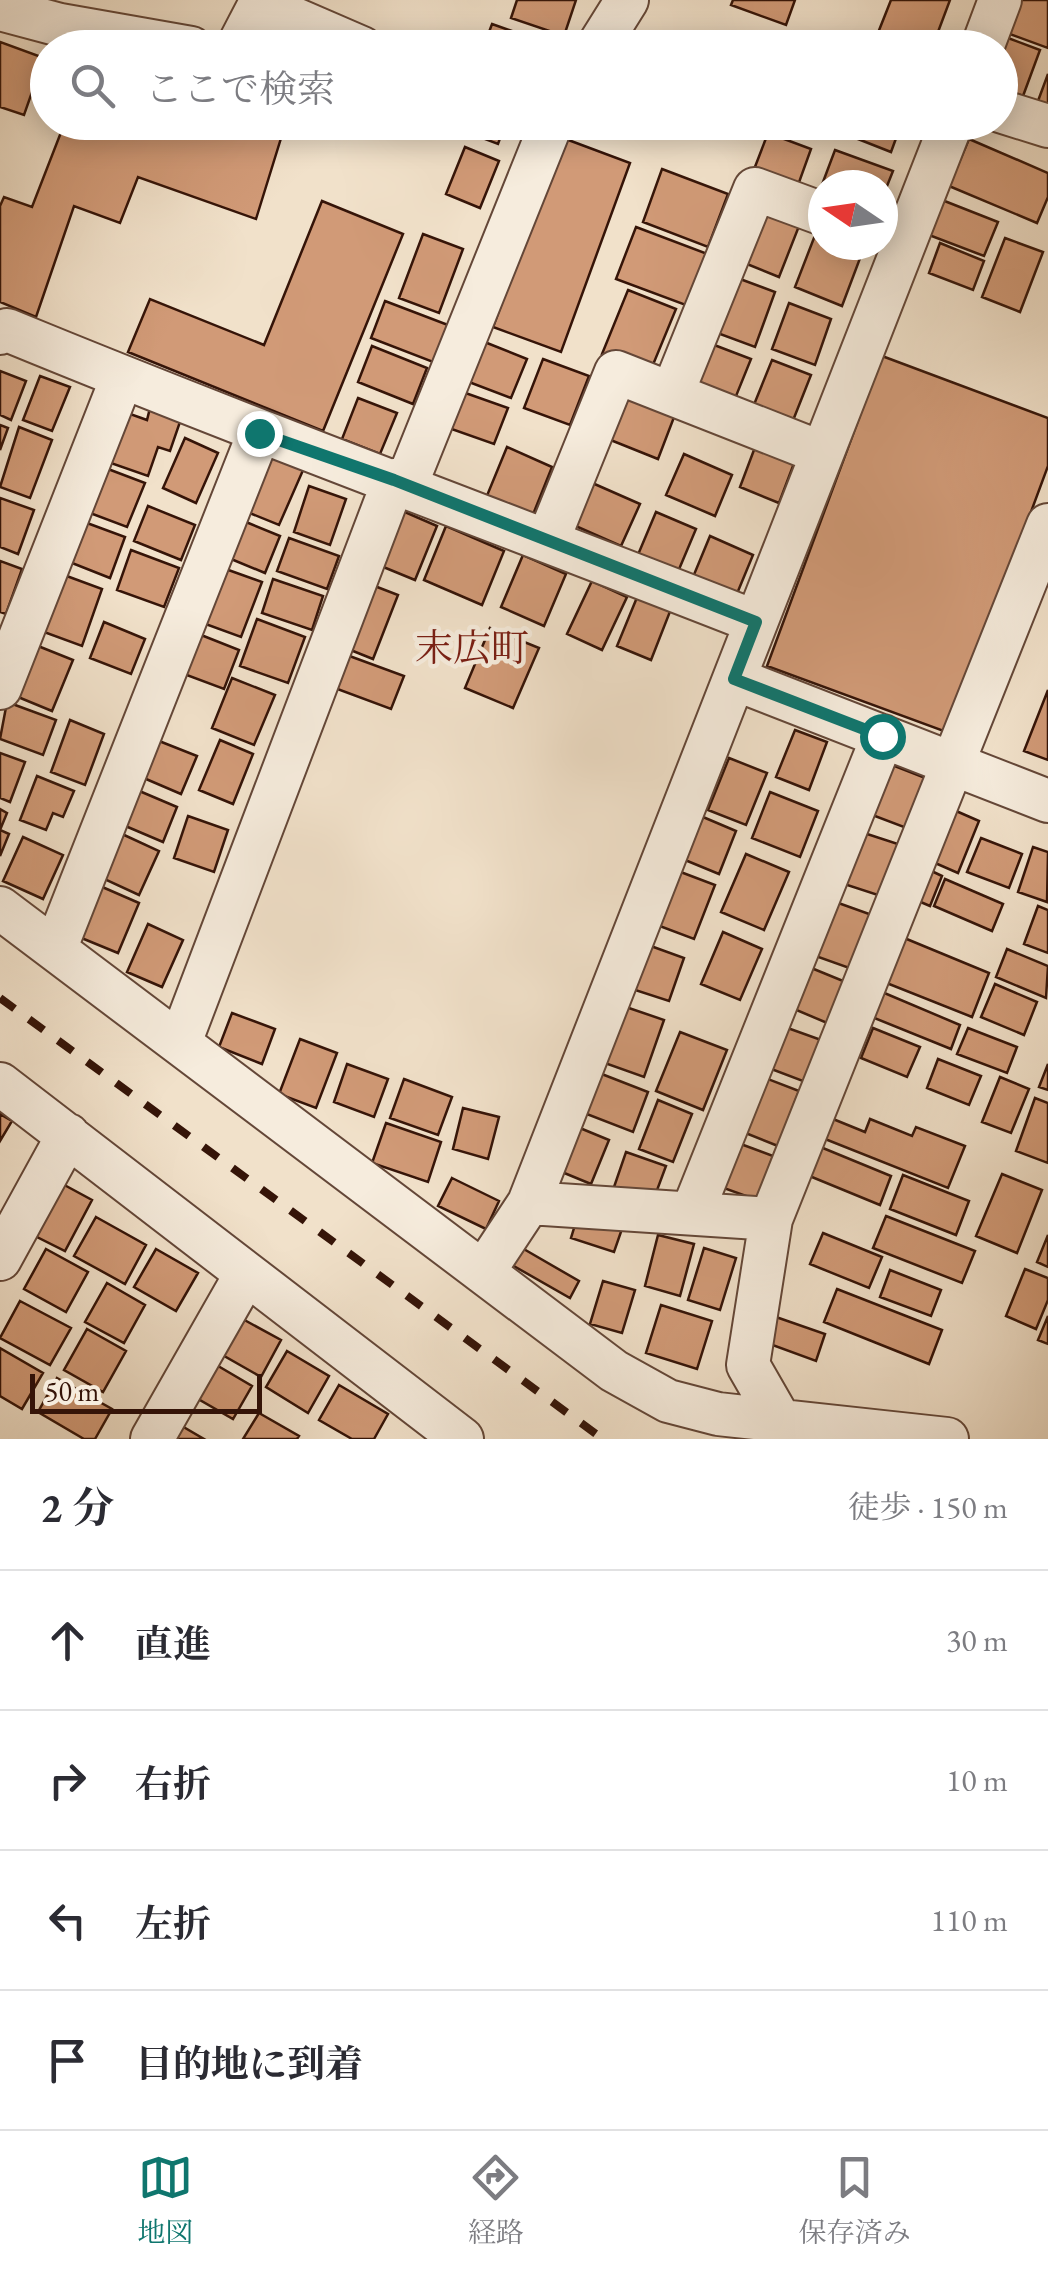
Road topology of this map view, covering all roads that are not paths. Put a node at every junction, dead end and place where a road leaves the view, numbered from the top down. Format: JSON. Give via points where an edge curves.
{"nodes":[{"id":1,"x":627,"y":0,"type":"edge"},
{"id":2,"x":1000,"y":0,"type":"edge"},
{"id":3,"x":261,"y":2,"type":"edge"},
{"id":4,"x":0,"y":9,"type":"edge"},
{"id":5,"x":88,"y":30,"type":"edge"},
{"id":6,"x":246,"y":30,"type":"edge"},
{"id":7,"x":322,"y":30,"type":"edge"},
{"id":8,"x":609,"y":30,"type":"edge"},
{"id":9,"x":989,"y":30,"type":"edge"},
{"id":10,"x":1018,"y":117,"type":"edge"},
{"id":11,"x":1048,"y":126,"type":"edge"},
{"id":12,"x":544,"y":140,"type":"edge"},
{"id":13,"x":943,"y":140,"type":"edge"},
{"id":14,"x":808,"y":209,"type":"edge"},
{"id":15,"x":898,"y":228,"type":"edge"},
{"id":16,"x":886,"y":260,"type":"edge"},
{"id":17,"x":0,"y":333,"type":"edge"},
{"id":18,"x":122,"y":378,"type":"junction"},
{"id":19,"x":672,"y":394,"type":"junction"},
{"id":20,"x":259,"y":433,"type":"junction"},
{"id":21,"x":822,"y":453,"type":"junction"},
{"id":22,"x":400,"y":482,"type":"junction"},
{"id":23,"x":1048,"y":525,"type":"edge"},
{"id":24,"x":548,"y":540,"type":"junction"},
{"id":25,"x":756,"y":622,"type":"junction"},
{"id":26,"x":734,"y":679,"type":"junction"},
{"id":27,"x":0,"y":688,"type":"edge"},
{"id":28,"x":882,"y":736,"type":"junction"},
{"id":29,"x":956,"y":764,"type":"junction"},
{"id":30,"x":1048,"y":801,"type":"edge"},
{"id":31,"x":0,"y":908,"type":"edge"},
{"id":32,"x":56,"y":947,"type":"junction"},
{"id":33,"x":181,"y":1040,"type":"junction"},
{"id":34,"x":0,"y":1084,"type":"edge"},
{"id":35,"x":68,"y":1135,"type":"junction"},
{"id":36,"x":529,"y":1203,"type":"junction"},
{"id":37,"x":692,"y":1213,"type":"junction"},
{"id":38,"x":771,"y":1219,"type":"junction"},
{"id":39,"x":0,"y":1259,"type":"edge"},
{"id":40,"x":484,"y":1271,"type":"junction"},
{"id":41,"x":246,"y":1274,"type":"junction"},
{"id":42,"x":779,"y":1418,"type":"junction"},
{"id":43,"x":421,"y":1426,"type":"edge"},
{"id":44,"x":152,"y":1439,"type":"edge"},
{"id":45,"x":462,"y":1439,"type":"edge"},
{"id":46,"x":947,"y":1439,"type":"edge"}],
"edges":[{"from":1,"to":8,"type":"street"},
{"from":2,"to":9,"type":"street"},
{"from":3,"to":6,"type":"street"},
{"from":3,"to":7,"type":"street"},
{"from":4,"to":5,"type":"street"},
{"from":10,"to":11,"type":"street"},
{"from":12,"to":22,"type":"street"},
{"from":13,"to":15,"type":"street"},
{"from":14,"to":19,"type":"street","via":[[754,189]]},
{"from":16,"to":21,"type":"street"},
{"from":17,"to":18,"type":"street","via":[[7,330]]},
{"from":18,"to":20,"type":"street"},
{"from":18,"to":27,"type":"street"},
{"from":19,"to":21,"type":"street"},
{"from":19,"to":24,"type":"street","via":[[616,372]]},
{"from":20,"to":22,"type":"street"},
{"from":20,"to":32,"type":"street"},
{"from":21,"to":25,"type":"street"},
{"from":22,"to":24,"type":"street"},
{"from":22,"to":33,"type":"street"},
{"from":23,"to":29,"type":"street"},
{"from":24,"to":25,"type":"street"},
{"from":25,"to":26,"type":"street"},
{"from":26,"to":28,"type":"street"},
{"from":26,"to":36,"type":"street"},
{"from":28,"to":29,"type":"street"},
{"from":28,"to":37,"type":"street"},
{"from":29,"to":30,"type":"street"},
{"from":29,"to":38,"type":"street"},
{"from":31,"to":32,"type":"street"},
{"from":32,"to":33,"type":"street"},
{"from":33,"to":40,"type":"street"},
{"from":34,"to":35,"type":"street"},
{"from":35,"to":39,"type":"street"},
{"from":35,"to":41,"type":"street"},
{"from":36,"to":37,"type":"street"},
{"from":36,"to":40,"type":"street"},
{"from":37,"to":38,"type":"street"},
{"from":38,"to":42,"type":"street","via":[[748,1365]]},
{"from":40,"to":42,"type":"street","via":[[614,1371],[668,1401],[718,1414]]},
{"from":41,"to":43,"type":"street"},
{"from":41,"to":44,"type":"street"},
{"from":42,"to":46,"type":"street"},
{"from":43,"to":45,"type":"street"}]}
